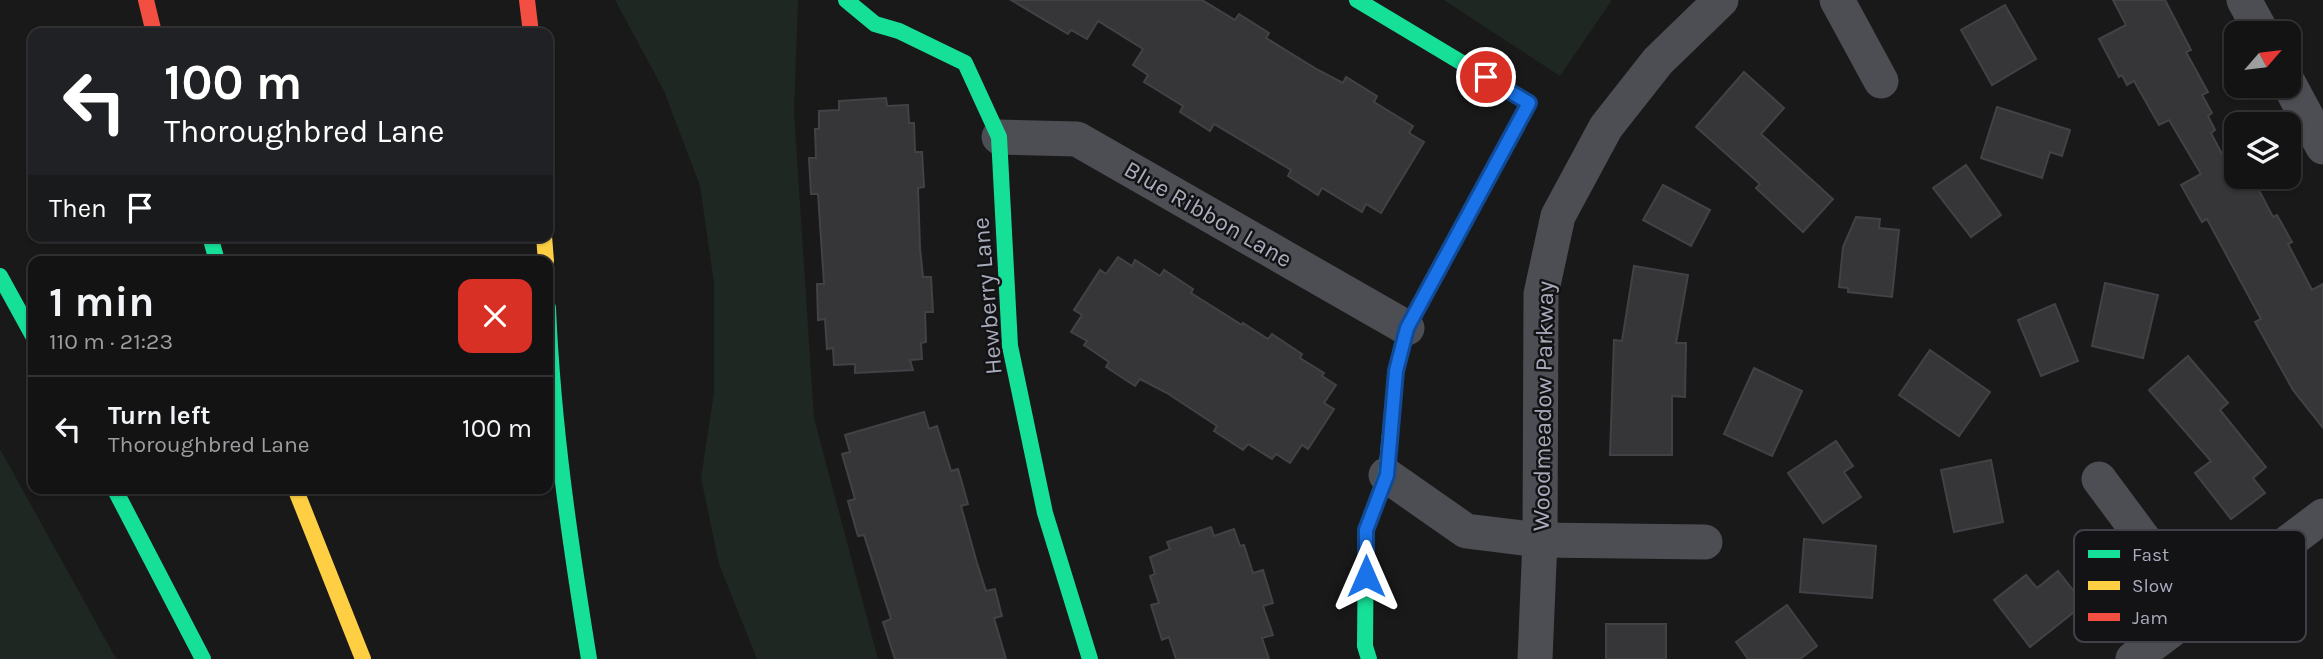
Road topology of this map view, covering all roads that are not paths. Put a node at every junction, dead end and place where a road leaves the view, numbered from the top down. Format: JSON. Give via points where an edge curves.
{"nodes":[{"id":1,"x":146,"y":0,"type":"edge"},
{"id":2,"x":527,"y":0,"type":"edge"},
{"id":3,"x":846,"y":0,"type":"edge"},
{"id":4,"x":1357,"y":0,"type":"edge"},
{"id":5,"x":1721,"y":0,"type":"edge"},
{"id":6,"x":1837,"y":0,"type":"edge"},
{"id":7,"x":2244,"y":0,"type":"edge"},
{"id":8,"x":2255,"y":21,"type":"edge"},
{"id":9,"x":153,"y":28,"type":"edge"},
{"id":10,"x":530,"y":28,"type":"edge"},
{"id":11,"x":1881,"y":81,"type":"dead end"},
{"id":12,"x":2297,"y":98,"type":"edge"},
{"id":13,"x":999,"y":137,"type":"junction"},
{"id":14,"x":2323,"y":147,"type":"edge"},
{"id":15,"x":0,"y":276,"type":"edge"},
{"id":16,"x":0,"y":292,"type":"edge"},
{"id":17,"x":28,"y":327,"type":"edge"},
{"id":18,"x":1407,"y":328,"type":"junction"},
{"id":19,"x":28,"y":334,"type":"edge"},
{"id":20,"x":553,"y":401,"type":"edge"},
{"id":21,"x":1387,"y":475,"type":"junction"},
{"id":22,"x":2099,"y":480,"type":"dead end"},
{"id":23,"x":117,"y":494,"type":"edge"},
{"id":24,"x":297,"y":494,"type":"edge"},
{"id":25,"x":2323,"y":516,"type":"edge"},
{"id":26,"x":2136,"y":530,"type":"edge"},
{"id":27,"x":2304,"y":530,"type":"edge"},
{"id":28,"x":1540,"y":540,"type":"junction"},
{"id":29,"x":1705,"y":542,"type":"dead end"},
{"id":30,"x":2156,"y":642,"type":"edge"},
{"id":31,"x":203,"y":659,"type":"edge"},
{"id":32,"x":363,"y":659,"type":"edge"},
{"id":33,"x":589,"y":659,"type":"edge"},
{"id":34,"x":1090,"y":659,"type":"edge"},
{"id":35,"x":1369,"y":659,"type":"edge"},
{"id":36,"x":1535,"y":659,"type":"edge"},
{"id":37,"x":2133,"y":659,"type":"edge"}],
"edges":[{"from":1,"to":9,"type":"main road"},
{"from":2,"to":10,"type":"main road"},
{"from":3,"to":13,"type":"main road","name":"Hewberry Lane","via":[[875,24],[965,63]]},
{"from":4,"to":18,"type":"main road","via":[[1529,103]]},
{"from":5,"to":28,"type":"street","name":"Woodmeadow Parkway","via":[[1658,61],[1606,127],[1558,216],[1541,294]]},
{"from":6,"to":11,"type":"street"},
{"from":7,"to":8,"type":"street"},
{"from":12,"to":14,"type":"street"},
{"from":13,"to":18,"type":"street","name":"Blue Ribbon Lane","via":[[1077,139]]},
{"from":13,"to":34,"type":"main road","name":"Hewberry Lane","via":[[1010,346],[1045,513]]},
{"from":15,"to":17,"type":"main road"},
{"from":16,"to":19,"type":"main road"},
{"from":18,"to":21,"type":"main road","via":[[1396,371]]},
{"from":20,"to":33,"type":"main road"},
{"from":21,"to":28,"type":"street","via":[[1466,531]]},
{"from":21,"to":35,"type":"main road","via":[[1366,530],[1365,646]]},
{"from":22,"to":26,"type":"street"},
{"from":23,"to":31,"type":"main road"},
{"from":24,"to":32,"type":"main road"},
{"from":25,"to":27,"type":"street"},
{"from":28,"to":29,"type":"street"},
{"from":28,"to":36,"type":"street","name":"Woodmeadow Parkway"},
{"from":30,"to":37,"type":"street"}]}
